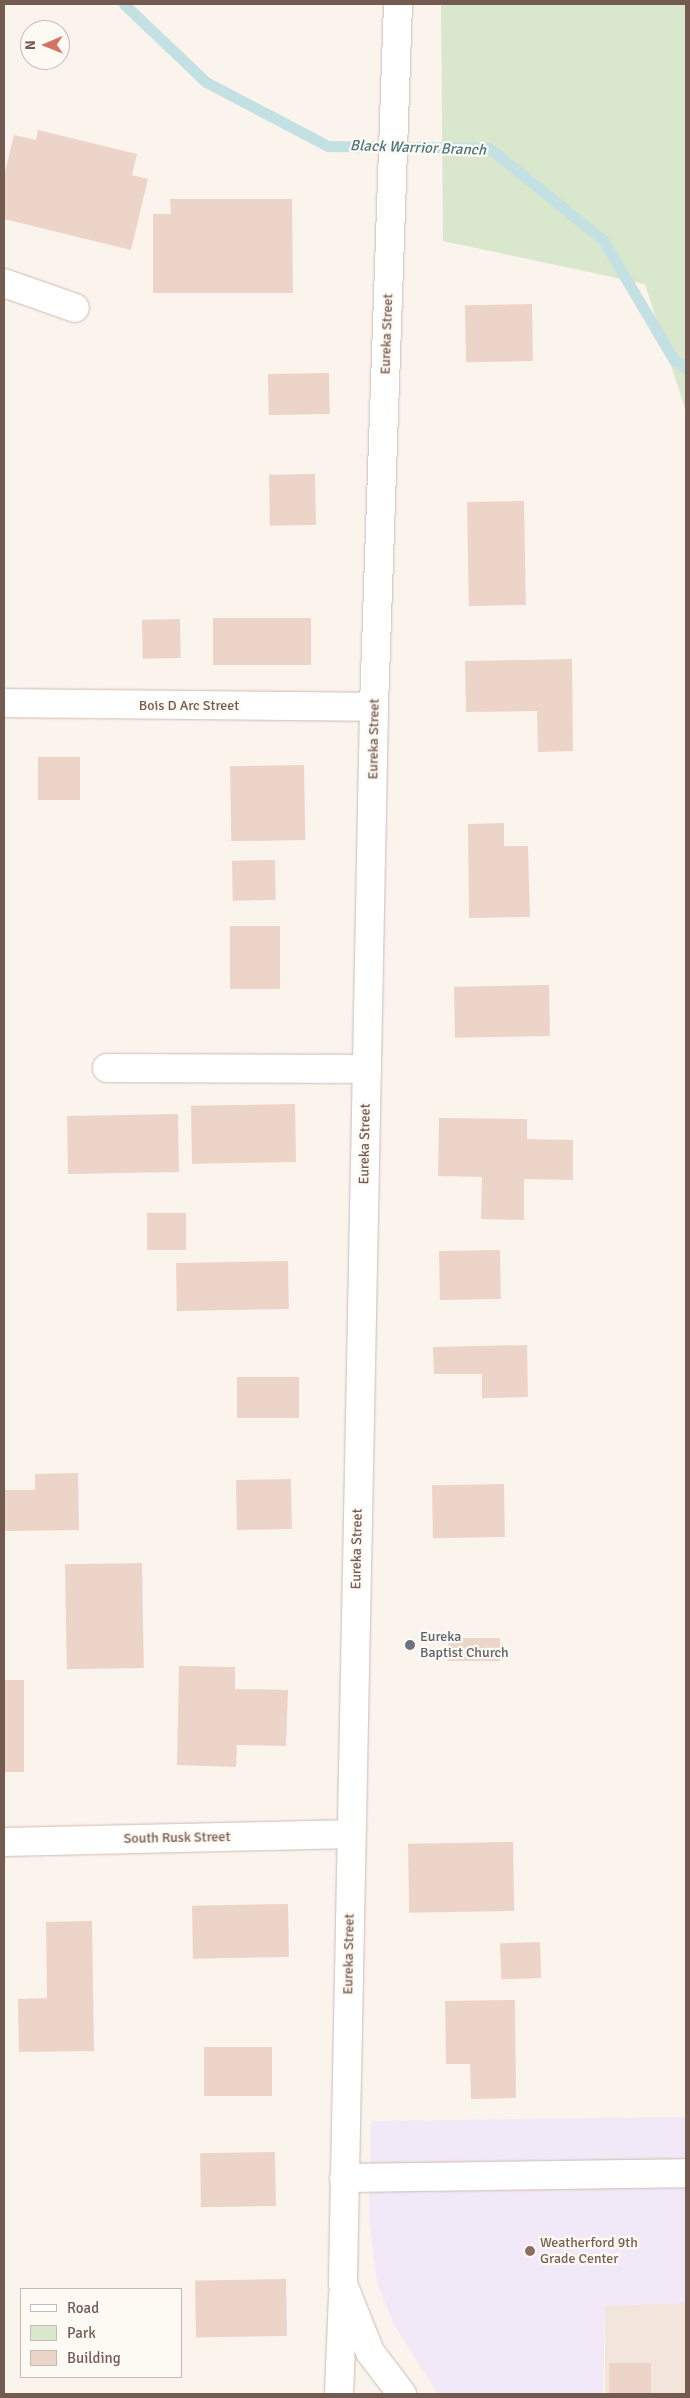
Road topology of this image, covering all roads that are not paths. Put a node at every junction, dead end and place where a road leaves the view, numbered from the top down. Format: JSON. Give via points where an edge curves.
{"nodes":[{"id":1,"x":398,"y":4,"type":"edge"},
{"id":2,"x":4,"y":283,"type":"edge"},
{"id":3,"x":75,"y":308,"type":"dead end"},
{"id":4,"x":4,"y":704,"type":"edge"},
{"id":5,"x":374,"y":707,"type":"junction"},
{"id":6,"x":107,"y":1068,"type":"dead end"},
{"id":7,"x":367,"y":1069,"type":"junction"},
{"id":8,"x":351,"y":1834,"type":"junction"},
{"id":9,"x":4,"y":1842,"type":"edge"},
{"id":10,"x":686,"y":2173,"type":"edge"},
{"id":11,"x":344,"y":2178,"type":"junction"},
{"id":12,"x":343,"y":2284,"type":"junction"},
{"id":13,"x":339,"y":2394,"type":"edge"},
{"id":14,"x":402,"y":2394,"type":"edge"}],
"edges":[{"from":1,"to":5,"type":"street","name":"Eureka Street"},
{"from":2,"to":3,"type":"street"},
{"from":4,"to":5,"type":"street","name":"Bois D Arc Street"},
{"from":5,"to":7,"type":"street","name":"Eureka Street"},
{"from":6,"to":7,"type":"street"},
{"from":7,"to":8,"type":"street","name":"Eureka Street"},
{"from":8,"to":9,"type":"street","name":"South Rusk Street"},
{"from":8,"to":11,"type":"street","name":"Eureka Street"},
{"from":10,"to":11,"type":"street"},
{"from":11,"to":12,"type":"street","name":"Eureka Street"},
{"from":12,"to":13,"type":"street","name":"Eureka Street"},
{"from":12,"to":14,"type":"street","name":"Eureka Street","via":[[370,2352]]}]}
